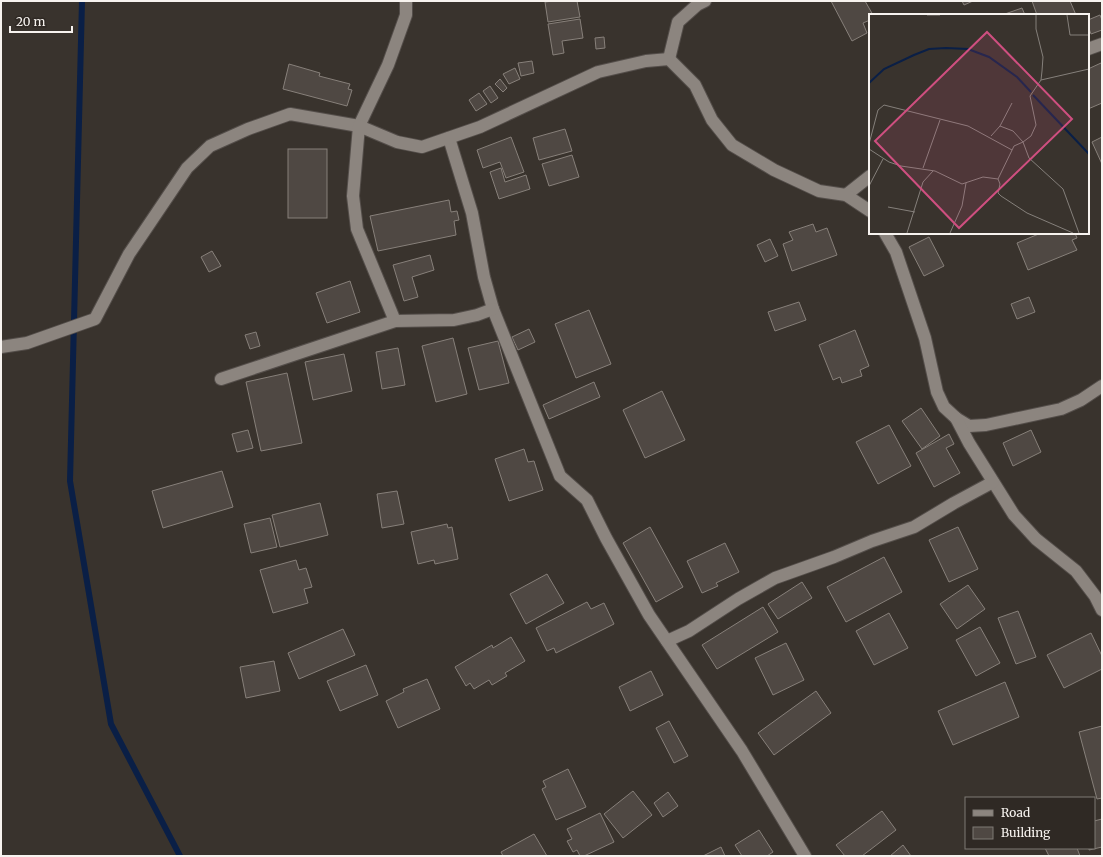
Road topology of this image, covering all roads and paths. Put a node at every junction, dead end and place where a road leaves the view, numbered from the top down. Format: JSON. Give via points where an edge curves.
{"nodes":[{"id":1,"x":406,"y":1,"type":"edge"},
{"id":2,"x":705,"y":1,"type":"edge"},
{"id":3,"x":1102,"y":44,"type":"edge"},
{"id":4,"x":1089,"y":49,"type":"edge"},
{"id":5,"x":669,"y":59,"type":"junction"},
{"id":6,"x":359,"y":126,"type":"junction"},
{"id":7,"x":449,"y":138,"type":"junction"},
{"id":8,"x":869,"y":177,"type":"edge"},
{"id":9,"x":846,"y":195,"type":"junction"},
{"id":10,"x":869,"y":210,"type":"edge"},
{"id":11,"x":886,"y":234,"type":"edge"},
{"id":12,"x":493,"y":309,"type":"junction"},
{"id":13,"x":395,"y":321,"type":"junction"},
{"id":14,"x":1,"y":347,"type":"edge"},
{"id":15,"x":221,"y":379,"type":"dead end"},
{"id":16,"x":1102,"y":386,"type":"edge"},
{"id":17,"x":956,"y":418,"type":"junction"},
{"id":18,"x":993,"y":482,"type":"junction"},
{"id":19,"x":1102,"y":610,"type":"edge"},
{"id":20,"x":667,"y":641,"type":"junction"},
{"id":21,"x":805,"y":856,"type":"edge"}],
"edges":[{"from":1,"to":6,"type":"street","via":[[406,15],[388,65]]},
{"from":2,"to":5,"type":"street","via":[[678,22]]},
{"from":3,"to":4,"type":"street"},
{"from":5,"to":7,"type":"street","via":[[646,61],[598,72],[480,128]]},
{"from":5,"to":9,"type":"street","via":[[695,85],[712,120],[732,145],[774,170],[819,191]]},
{"from":6,"to":7,"type":"street","via":[[397,142],[422,147]]},
{"from":6,"to":13,"type":"street","via":[[353,196],[357,229]]},
{"from":6,"to":14,"type":"street","via":[[290,114],[210,146],[187,168],[129,254],[95,320],[26,343]]},
{"from":7,"to":12,"type":"street","via":[[472,213]]},
{"from":8,"to":9,"type":"street"},
{"from":9,"to":10,"type":"street"},
{"from":11,"to":17,"type":"street","via":[[896,252],[925,338],[937,392],[944,407]]},
{"from":12,"to":13,"type":"street","via":[[454,320]]},
{"from":12,"to":20,"type":"street","via":[[560,476],[587,500],[649,615]]},
{"from":13,"to":15,"type":"street"},
{"from":16,"to":17,"type":"street","via":[[1061,409],[986,425],[969,426]]},
{"from":17,"to":18,"type":"street"},
{"from":18,"to":19,"type":"street","via":[[1014,516],[1036,539],[1076,571]]},
{"from":18,"to":20,"type":"street","via":[[914,527],[775,578],[689,631]]},
{"from":20,"to":21,"type":"street","via":[[742,751]]}]}
